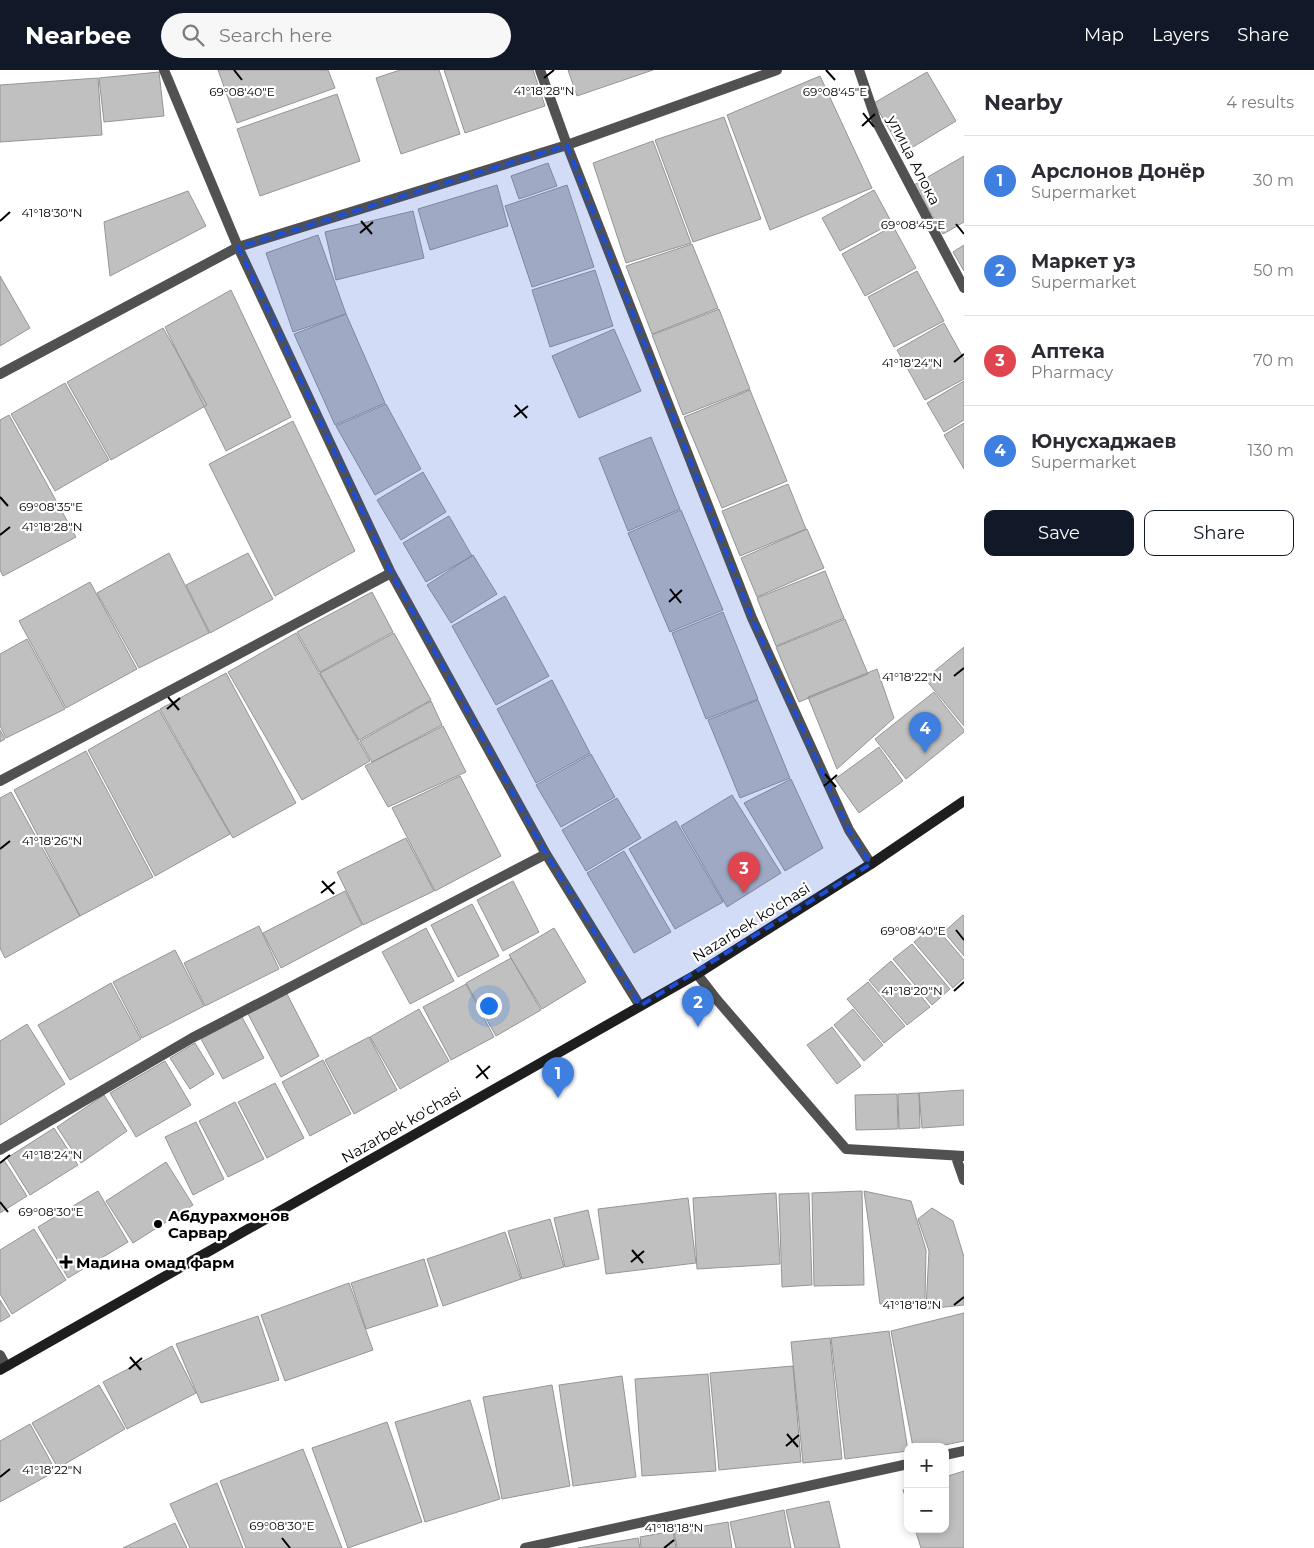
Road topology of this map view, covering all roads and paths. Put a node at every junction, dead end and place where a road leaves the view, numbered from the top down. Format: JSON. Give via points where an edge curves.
{"nodes":[{"id":1,"x":164,"y":70,"type":"edge"},
{"id":2,"x":540,"y":70,"type":"edge"},
{"id":3,"x":777,"y":70,"type":"edge"},
{"id":4,"x":859,"y":70,"type":"edge"},
{"id":5,"x":567,"y":145,"type":"junction"},
{"id":6,"x":238,"y":247,"type":"junction"},
{"id":7,"x":964,"y":288,"type":"edge"},
{"id":8,"x":0,"y":374,"type":"edge"},
{"id":9,"x":391,"y":573,"type":"junction"},
{"id":10,"x":0,"y":781,"type":"edge"},
{"id":11,"x":964,"y":801,"type":"edge"},
{"id":12,"x":546,"y":854,"type":"junction"},
{"id":13,"x":871,"y":864,"type":"junction"},
{"id":14,"x":697,"y":974,"type":"junction"},
{"id":15,"x":640,"y":1006,"type":"junction"},
{"id":16,"x":0,"y":1150,"type":"edge"},
{"id":17,"x":960,"y":1156,"type":"edge"},
{"id":18,"x":964,"y":1180,"type":"edge"},
{"id":19,"x":0,"y":1355,"type":"edge"},
{"id":20,"x":3,"y":1368,"type":"edge"},
{"id":21,"x":964,"y":1451,"type":"edge"},
{"id":22,"x":949,"y":1454,"type":"edge"},
{"id":23,"x":904,"y":1465,"type":"edge"},
{"id":24,"x":525,"y":1548,"type":"edge"}],
"edges":[{"from":1,"to":6,"type":"street"},
{"from":2,"to":5,"type":"street"},
{"from":3,"to":5,"type":"street"},
{"from":4,"to":7,"type":"street","name":"улица Алока","via":[[877,123]]},
{"from":5,"to":6,"type":"street"},
{"from":5,"to":13,"type":"street","via":[[752,618],[849,830]]},
{"from":6,"to":8,"type":"street"},
{"from":6,"to":9,"type":"street"},
{"from":9,"to":10,"type":"street"},
{"from":9,"to":12,"type":"street"},
{"from":11,"to":13,"type":"main road","name":"Nazarbek ko'chasi"},
{"from":12,"to":15,"type":"street"},
{"from":12,"to":16,"type":"street","via":[[192,1038]]},
{"from":13,"to":14,"type":"main road","name":"Nazarbek ko'chasi"},
{"from":14,"to":15,"type":"main road","name":"Nazarbek ko'chasi"},
{"from":14,"to":17,"type":"street","via":[[846,1149]]},
{"from":15,"to":20,"type":"main road","name":"Nazarbek ko'chasi"},
{"from":17,"to":18,"type":"street"},
{"from":19,"to":20,"type":"street"},
{"from":21,"to":22,"type":"street"},
{"from":23,"to":24,"type":"street"}]}
